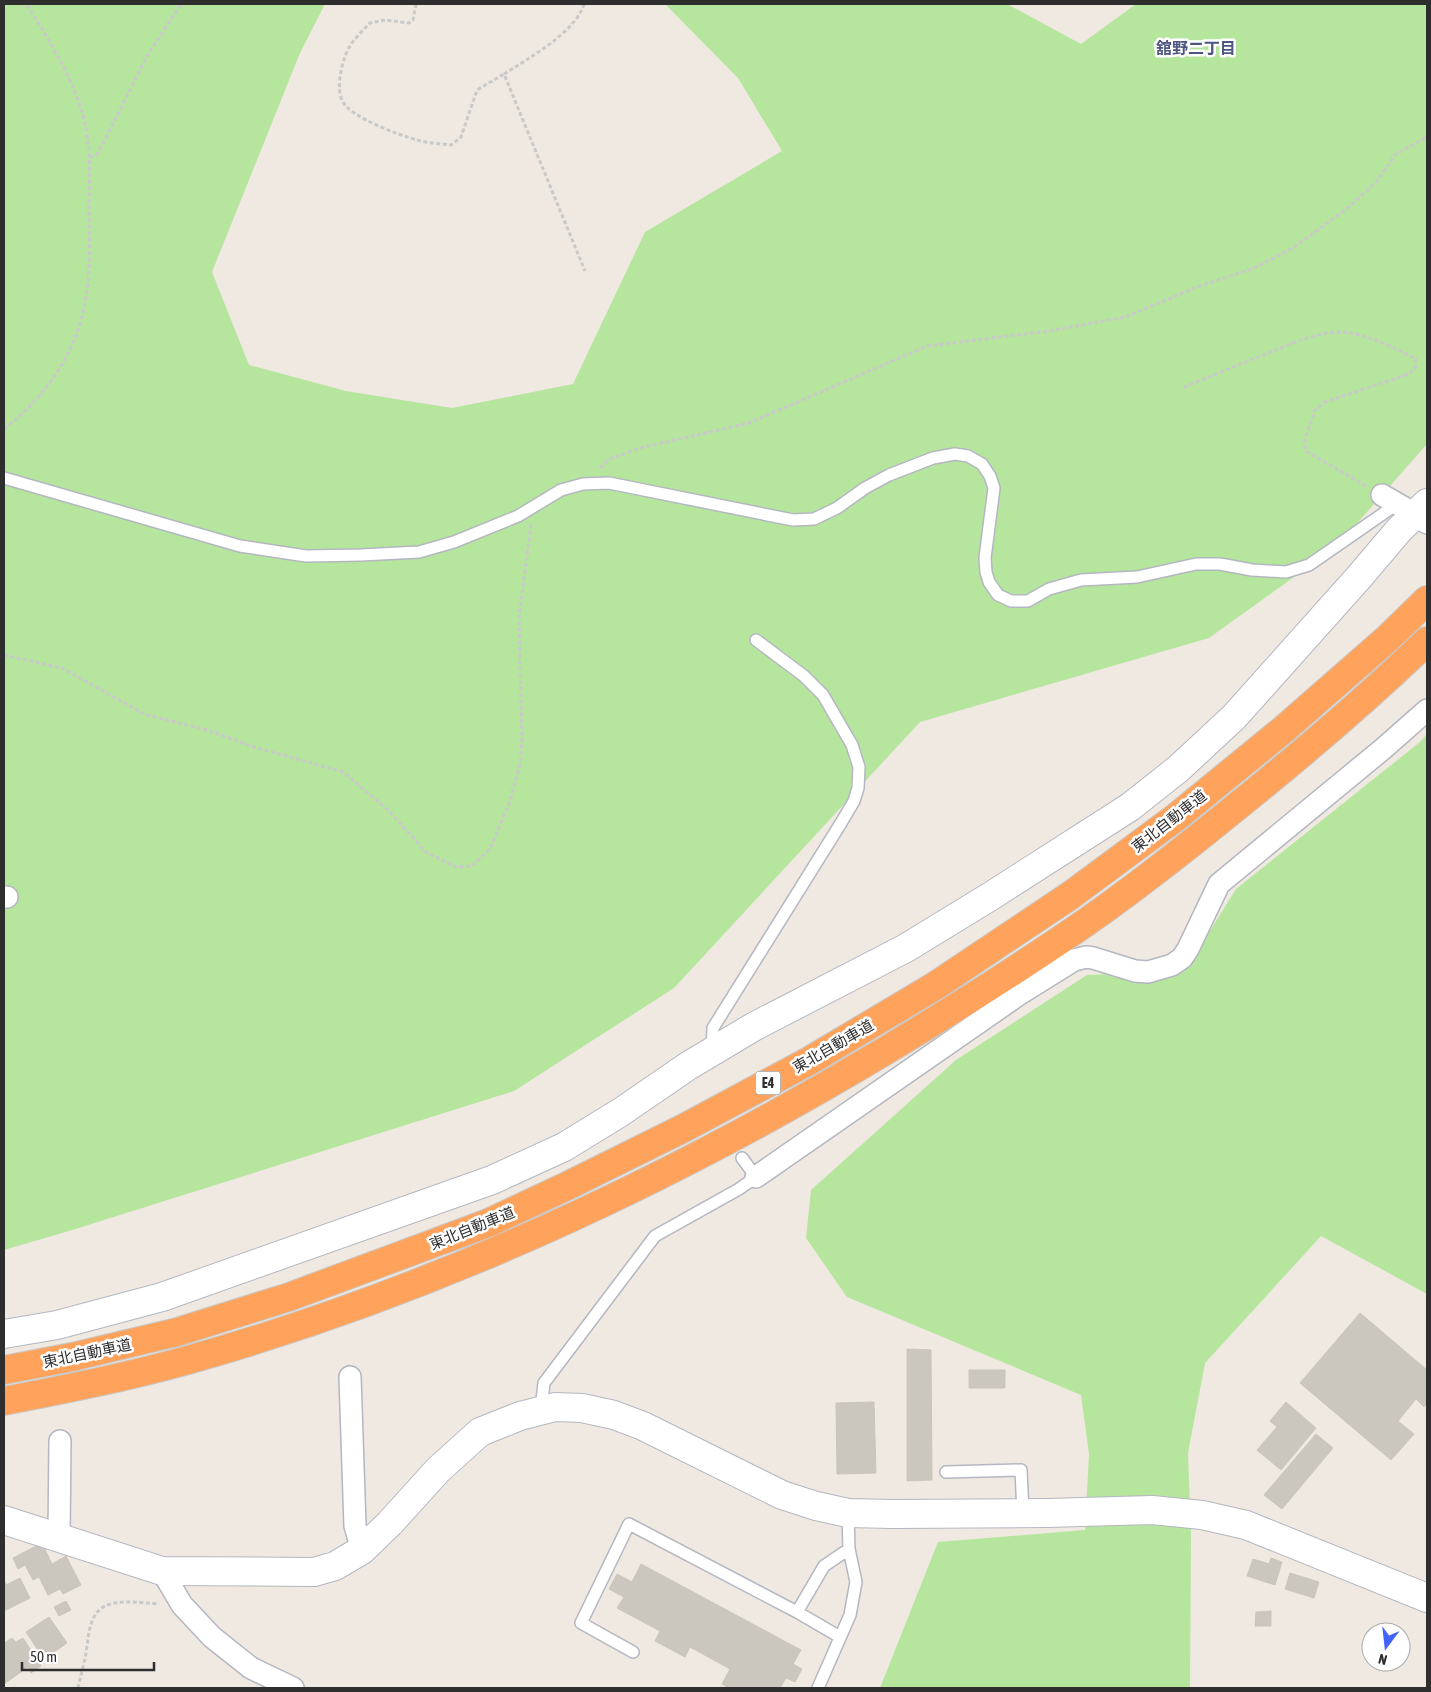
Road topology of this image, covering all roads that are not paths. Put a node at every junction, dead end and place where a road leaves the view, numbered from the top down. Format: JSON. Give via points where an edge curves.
{"nodes":[{"id":1,"x":4,"y":478,"type":"edge"},
{"id":2,"x":1412,"y":510,"type":"edge"},
{"id":3,"x":1427,"y":600,"type":"edge"},
{"id":4,"x":756,"y":640,"type":"dead end"},
{"id":5,"x":1427,"y":641,"type":"edge"},
{"id":6,"x":1427,"y":710,"type":"edge"},
{"id":7,"x":700,"y":1062,"type":"junction"},
{"id":8,"x":742,"y":1158,"type":"dead end"},
{"id":9,"x":756,"y":1177,"type":"junction"},
{"id":10,"x":4,"y":1334,"type":"edge"},
{"id":11,"x":4,"y":1370,"type":"edge"},
{"id":12,"x":350,"y":1377,"type":"dead end"},
{"id":13,"x":4,"y":1401,"type":"edge"},
{"id":14,"x":541,"y":1409,"type":"junction"},
{"id":15,"x":60,"y":1441,"type":"dead end"},
{"id":16,"x":946,"y":1472,"type":"dead end"},
{"id":17,"x":848,"y":1513,"type":"junction"},
{"id":18,"x":1024,"y":1513,"type":"junction"},
{"id":19,"x":4,"y":1520,"type":"edge"},
{"id":20,"x":59,"y":1537,"type":"junction"},
{"id":21,"x":849,"y":1549,"type":"junction"},
{"id":22,"x":362,"y":1550,"type":"junction"},
{"id":23,"x":162,"y":1571,"type":"junction"},
{"id":24,"x":1427,"y":1598,"type":"edge"},
{"id":25,"x":797,"y":1612,"type":"junction"},
{"id":26,"x":840,"y":1637,"type":"junction"},
{"id":27,"x":633,"y":1652,"type":"dead end"},
{"id":28,"x":293,"y":1688,"type":"edge"},
{"id":29,"x":818,"y":1688,"type":"edge"}],
"edges":[{"from":1,"to":2,"type":"lane","via":[[240,546],[306,556],[360,555],[419,552],[454,542],[518,516],[561,490],[583,484],[609,483],[793,520],[814,519],[889,475],[933,458],[955,454],[968,456],[982,464],[990,476],[994,488],[986,572],[998,595],[1010,601],[1028,601],[1048,590],[1081,580],[1138,577],[1196,564],[1286,572],[1309,565]]},
{"from":2,"to":7,"type":"street","via":[[1234,717],[1178,769],[1130,807],[906,948],[754,1026]]},
{"from":3,"to":11,"type":"highway","name":"東北自動車道","number":"E4","via":[[1306,710],[1175,818],[1070,895],[935,986],[809,1061],[676,1132],[488,1223],[289,1297],[177,1332]]},
{"from":4,"to":7,"type":"lane","via":[[804,676],[823,695],[852,744],[860,767],[858,788],[841,823],[713,1028]]},
{"from":5,"to":13,"type":"highway","name":"東北自動車道","number":"E4","via":[[1308,748],[1192,843],[1086,922],[953,1010],[827,1086],[698,1156],[496,1252],[295,1328],[187,1360]]},
{"from":6,"to":9,"type":"street","via":[[1219,884],[1188,949],[1172,966],[1148,972],[1093,958],[1074,960],[1021,993]]},
{"from":7,"to":10,"type":"street","via":[[564,1146],[492,1180],[162,1297],[57,1325]]},
{"from":8,"to":9,"type":"lane"},
{"from":9,"to":14,"type":"lane","via":[[655,1236],[544,1383]]},
{"from":12,"to":22,"type":"street","via":[[355,1526]]},
{"from":14,"to":17,"type":"street","via":[[582,1408],[614,1415],[643,1426],[782,1495]]},
{"from":14,"to":22,"type":"street","via":[[480,1432],[438,1470]]},
{"from":15,"to":20,"type":"street"},
{"from":16,"to":18,"type":"lane","via":[[1021,1470]]},
{"from":17,"to":18,"type":"street"},
{"from":17,"to":21,"type":"lane"},
{"from":18,"to":24,"type":"street","via":[[1152,1510],[1202,1515],[1246,1525]]},
{"from":19,"to":20,"type":"street"},
{"from":20,"to":23,"type":"street"},
{"from":21,"to":25,"type":"lane","via":[[824,1566]]},
{"from":21,"to":26,"type":"lane","via":[[856,1582],[850,1615]]},
{"from":22,"to":23,"type":"street","via":[[335,1566],[314,1572]]},
{"from":23,"to":28,"type":"street","via":[[182,1605],[212,1637],[251,1668]]},
{"from":25,"to":26,"type":"lane"},
{"from":25,"to":27,"type":"lane","via":[[629,1524],[581,1623]]},
{"from":26,"to":29,"type":"lane"}]}
